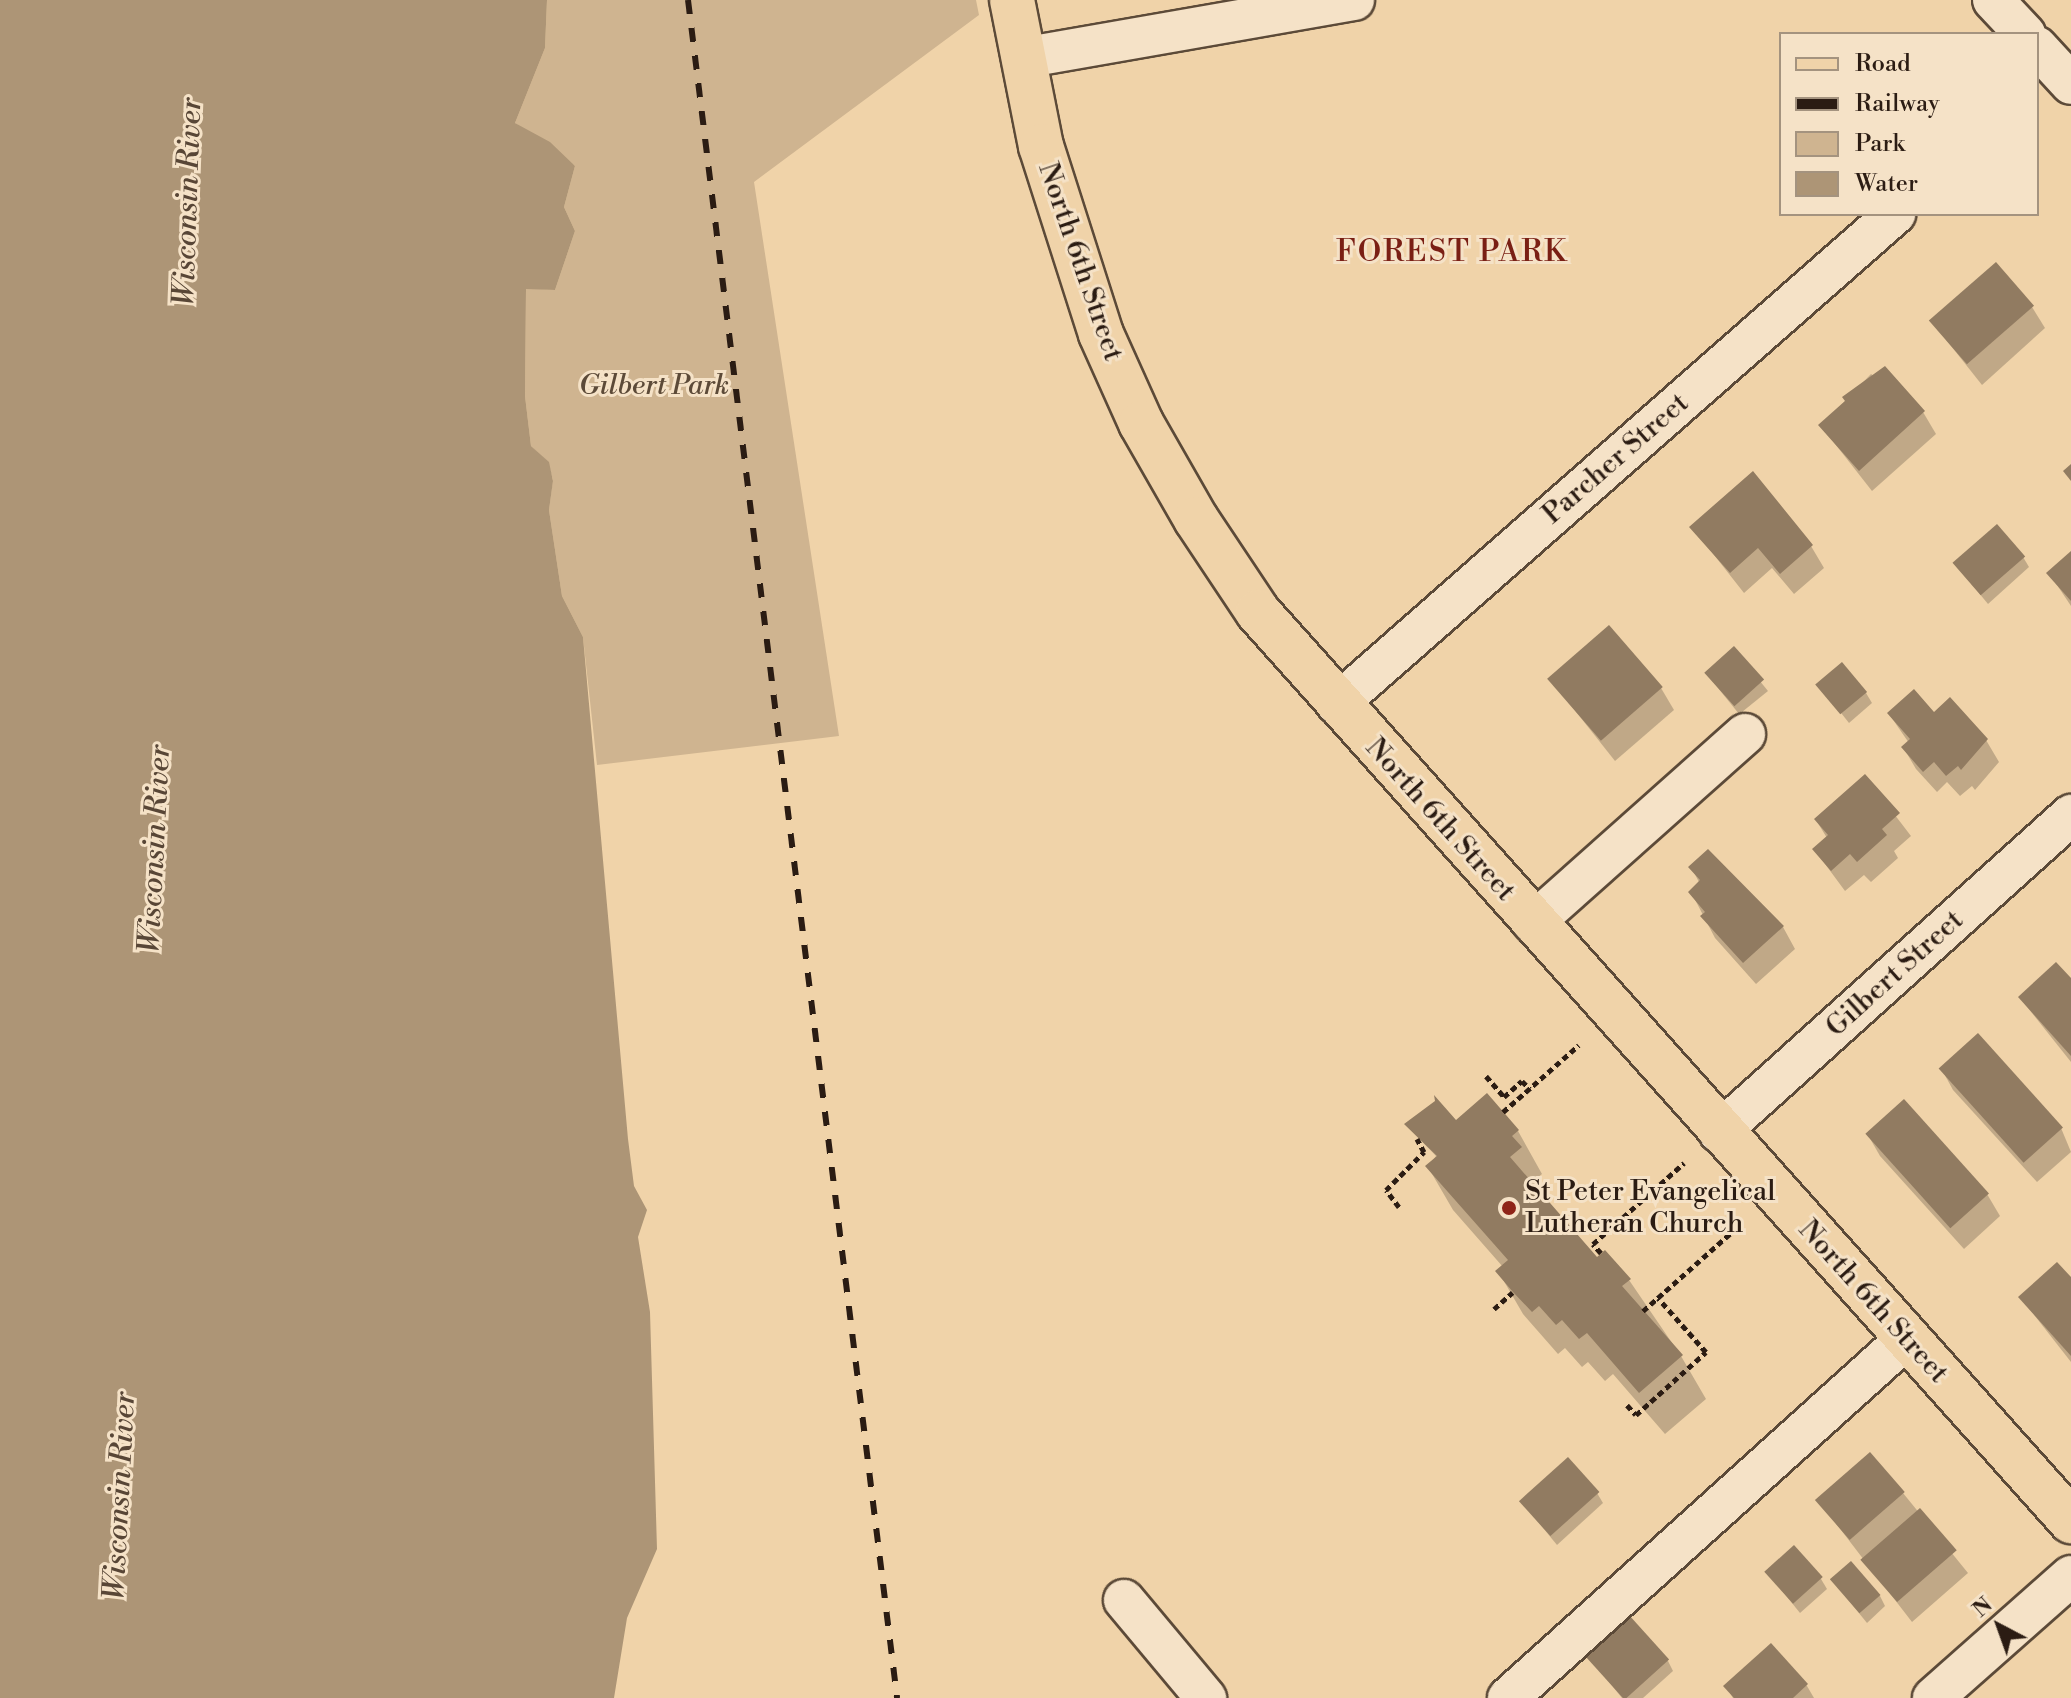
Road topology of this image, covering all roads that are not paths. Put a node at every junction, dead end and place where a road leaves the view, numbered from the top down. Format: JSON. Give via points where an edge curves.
{"nodes":[{"id":1,"x":1012,"y":0,"type":"edge"},
{"id":2,"x":1354,"y":0,"type":"edge"},
{"id":3,"x":1993,"y":0,"type":"edge"},
{"id":4,"x":2023,"y":32,"type":"edge"},
{"id":5,"x":1022,"y":58,"type":"junction"},
{"id":6,"x":1893,"y":216,"type":"edge"},
{"id":7,"x":1337,"y":704,"type":"junction"},
{"id":8,"x":1745,"y":734,"type":"dead end"},
{"id":9,"x":2071,"y":815,"type":"edge"},
{"id":10,"x":1533,"y":923,"type":"junction"},
{"id":11,"x":1719,"y":1132,"type":"junction"},
{"id":12,"x":1906,"y":1339,"type":"junction"},
{"id":13,"x":2071,"y":1521,"type":"edge"},
{"id":14,"x":2071,"y":1576,"type":"edge"},
{"id":15,"x":1124,"y":1600,"type":"dead end"},
{"id":16,"x":1206,"y":1698,"type":"edge"},
{"id":17,"x":1508,"y":1698,"type":"edge"},
{"id":18,"x":1933,"y":1698,"type":"edge"}],
"edges":[{"from":1,"to":5,"type":"main road","name":"North 6th Street"},
{"from":2,"to":5,"type":"street"},
{"from":3,"to":4,"type":"street"},
{"from":5,"to":7,"type":"main road","name":"North 6th Street","via":[[1076,266],[1141,423],[1258,612]]},
{"from":6,"to":7,"type":"street","name":"Parcher Street"},
{"from":7,"to":10,"type":"main road","name":"North 6th Street"},
{"from":8,"to":10,"type":"street"},
{"from":9,"to":11,"type":"street","name":"Gilbert Street"},
{"from":10,"to":11,"type":"main road","name":"North 6th Street"},
{"from":11,"to":12,"type":"main road","name":"North 6th Street"},
{"from":12,"to":13,"type":"main road","name":"North 6th Street"},
{"from":12,"to":17,"type":"street"},
{"from":14,"to":18,"type":"street"},
{"from":15,"to":16,"type":"street"}]}
